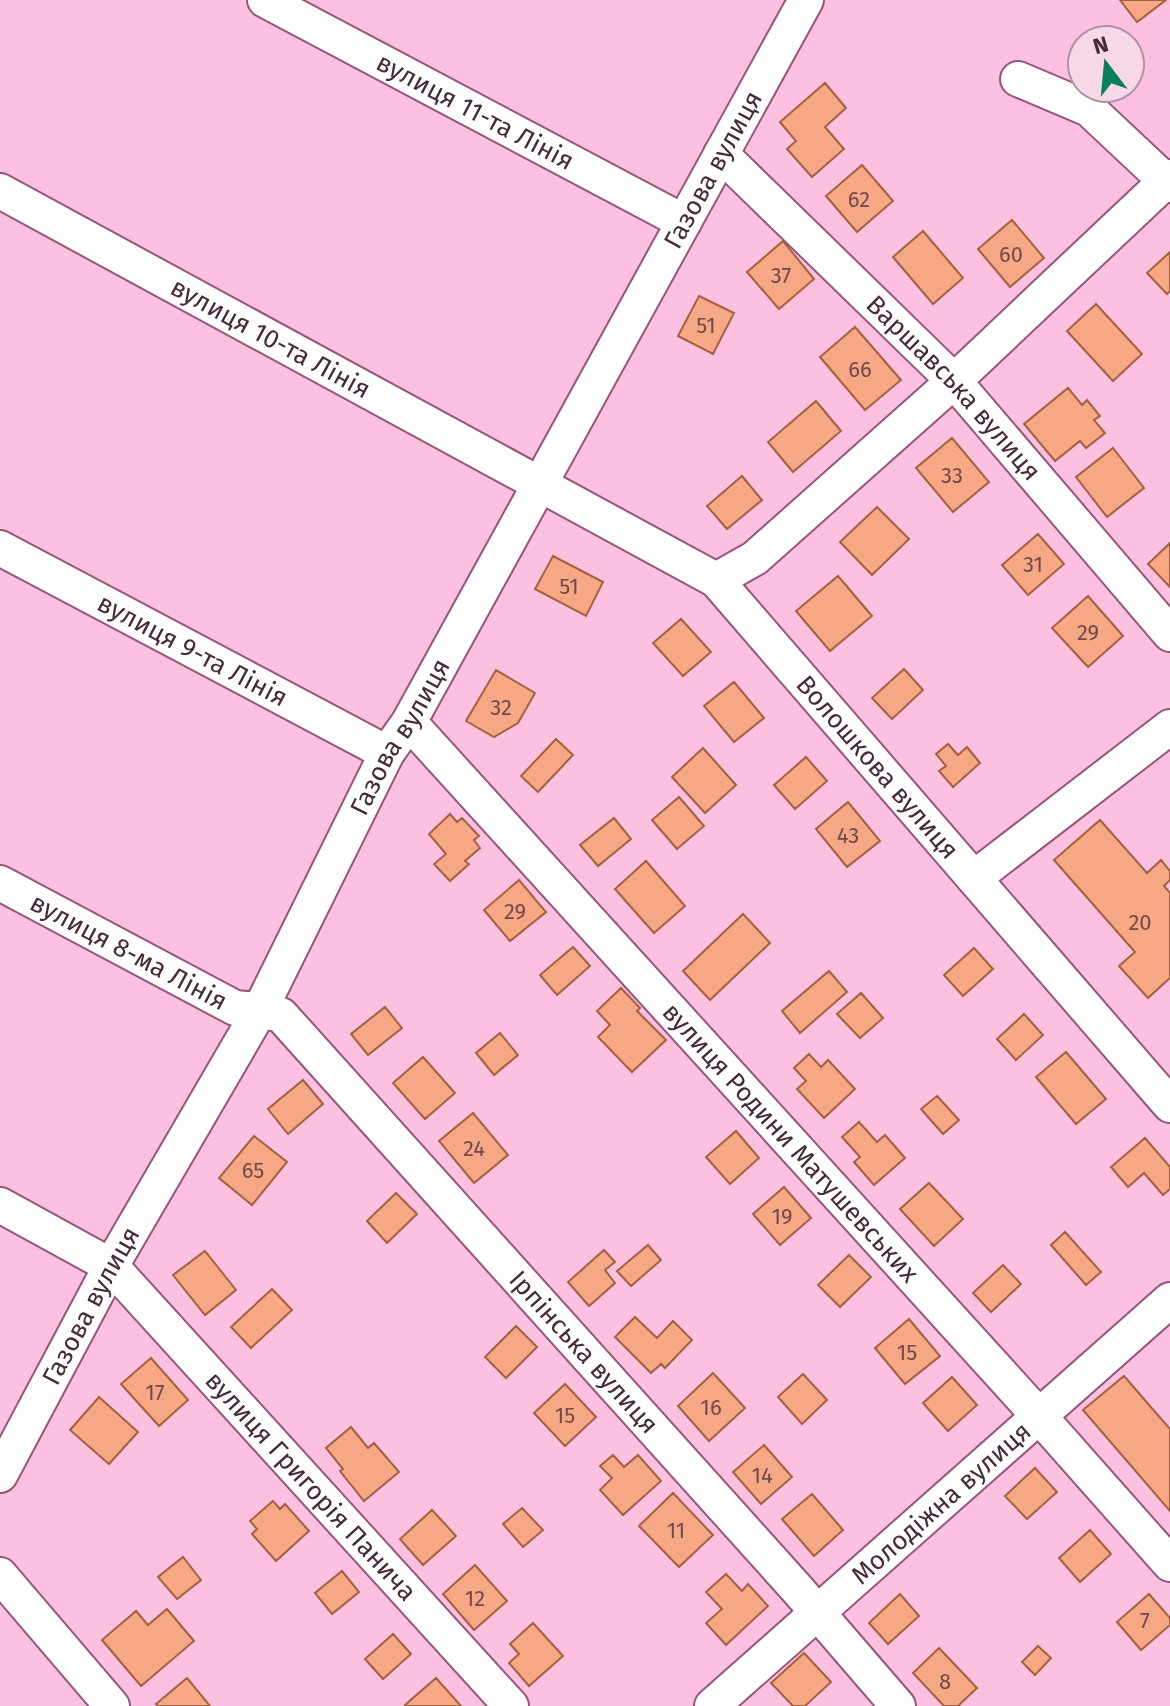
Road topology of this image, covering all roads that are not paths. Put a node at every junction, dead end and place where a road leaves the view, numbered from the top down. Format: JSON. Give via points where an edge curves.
{"nodes":[{"id":1,"x":265,"y":0,"type":"edge"},
{"id":2,"x":806,"y":0,"type":"edge"},
{"id":3,"x":1018,"y":79,"type":"dead end"},
{"id":4,"x":721,"y":154,"type":"junction"},
{"id":5,"x":1169,"y":181,"type":"edge"},
{"id":6,"x":0,"y":191,"type":"edge"},
{"id":7,"x":684,"y":222,"type":"junction"},
{"id":8,"x":954,"y":381,"type":"junction"},
{"id":9,"x":540,"y":483,"type":"junction"},
{"id":10,"x":0,"y":548,"type":"edge"},
{"id":11,"x":716,"y":580,"type":"junction"},
{"id":12,"x":1170,"y":634,"type":"edge"},
{"id":13,"x":409,"y":722,"type":"junction"},
{"id":14,"x":1170,"y":727,"type":"edge"},
{"id":15,"x":387,"y":753,"type":"junction"},
{"id":16,"x":974,"y":878,"type":"junction"},
{"id":17,"x":0,"y":883,"type":"edge"},
{"id":18,"x":260,"y":1010,"type":"junction"},
{"id":19,"x":1170,"y":1105,"type":"edge"},
{"id":20,"x":0,"y":1205,"type":"edge"},
{"id":21,"x":111,"y":1266,"type":"junction"},
{"id":22,"x":1170,"y":1300,"type":"edge"},
{"id":23,"x":1039,"y":1416,"type":"junction"},
{"id":24,"x":0,"y":1475,"type":"edge"},
{"id":25,"x":1170,"y":1564,"type":"edge"},
{"id":26,"x":0,"y":1575,"type":"edge"},
{"id":27,"x":817,"y":1613,"type":"junction"},
{"id":28,"x":112,"y":1706,"type":"edge"},
{"id":29,"x":511,"y":1706,"type":"edge"},
{"id":30,"x":712,"y":1706,"type":"edge"},
{"id":31,"x":898,"y":1706,"type":"edge"}],
"edges":[{"from":1,"to":7,"type":"street","name":"вулиця 11-та Лінія"},
{"from":2,"to":4,"type":"street","name":"Газова вулиця"},
{"from":3,"to":5,"type":"street","via":[[1089,109]]},
{"from":4,"to":7,"type":"street","name":"Газова вулиця"},
{"from":4,"to":8,"type":"street","name":"Варшавська вулиця"},
{"from":5,"to":8,"type":"street"},
{"from":6,"to":9,"type":"street","name":"вулиця 10-та Лінія"},
{"from":7,"to":9,"type":"street","name":"Газова вулиця"},
{"from":8,"to":11,"type":"street","via":[[755,558]]},
{"from":8,"to":12,"type":"street","name":"Варшавська вулиця"},
{"from":9,"to":11,"type":"street","name":"Волошкова вулиця"},
{"from":9,"to":13,"type":"street","name":"Газова вулиця"},
{"from":10,"to":15,"type":"street","name":"вулиця 9-та Лінія"},
{"from":11,"to":16,"type":"street","name":"Волошкова вулиця"},
{"from":13,"to":15,"type":"street","name":"Газова вулиця"},
{"from":13,"to":23,"type":"street","name":"вулиця Родини Матушевських"},
{"from":14,"to":16,"type":"street"},
{"from":15,"to":18,"type":"street","name":"Газова вулиця"},
{"from":16,"to":19,"type":"street","name":"Волошкова вулиця"},
{"from":17,"to":18,"type":"street","name":"вулиця 8-ма Лінія","via":[[235,1008]]},
{"from":18,"to":21,"type":"street","name":"Газова вулиця"},
{"from":18,"to":27,"type":"street","name":"Ірпінська вулиця","via":[[281,1015]]},
{"from":20,"to":21,"type":"street","name":"вулиця Григорія Панича"},
{"from":21,"to":24,"type":"street","name":"Газова вулиця"},
{"from":21,"to":29,"type":"street","name":"вулиця Григорія Панича"},
{"from":22,"to":23,"type":"street","name":"Молодіжна вулиця"},
{"from":23,"to":25,"type":"street","name":"вулиця Родини Матушевських"},
{"from":23,"to":27,"type":"street","name":"Молодіжна вулиця"},
{"from":26,"to":28,"type":"street"},
{"from":27,"to":30,"type":"street","name":"Молодіжна вулиця"},
{"from":27,"to":31,"type":"street","name":"Ірпінська вулиця"}]}
